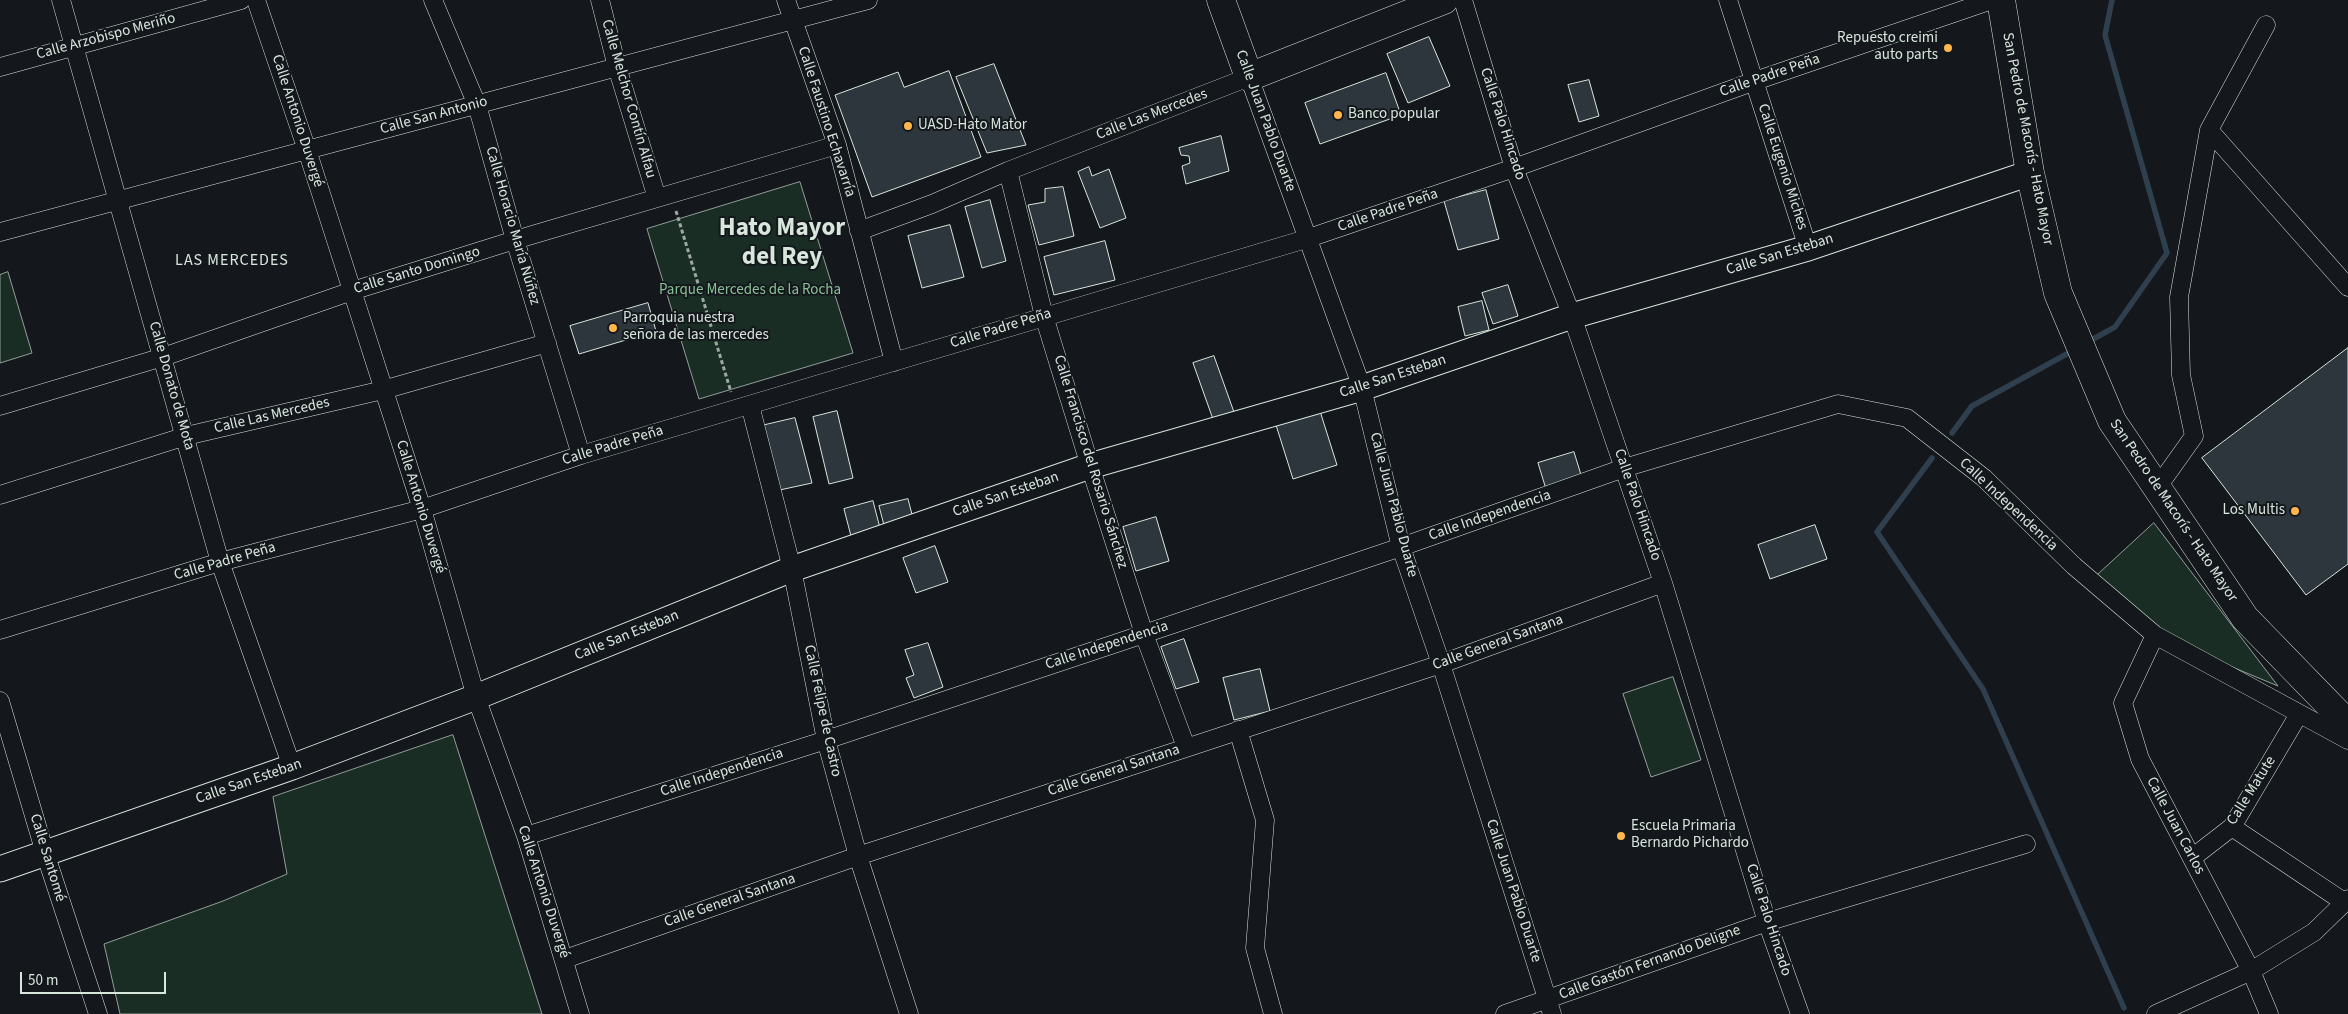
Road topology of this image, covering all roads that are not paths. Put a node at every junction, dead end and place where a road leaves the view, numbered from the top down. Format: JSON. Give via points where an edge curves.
{"nodes":[{"id":1,"x":61,"y":0,"type":"edge"},
{"id":2,"x":241,"y":0,"type":"edge"},
{"id":3,"x":256,"y":0,"type":"edge"},
{"id":4,"x":434,"y":0,"type":"edge"},
{"id":5,"x":600,"y":0,"type":"edge"},
{"id":6,"x":786,"y":0,"type":"edge"},
{"id":7,"x":868,"y":0,"type":"edge"},
{"id":8,"x":1221,"y":0,"type":"edge"},
{"id":9,"x":1444,"y":0,"type":"edge"},
{"id":10,"x":1463,"y":0,"type":"edge"},
{"id":11,"x":1728,"y":0,"type":"edge"},
{"id":12,"x":1992,"y":0,"type":"edge"},
{"id":13,"x":2000,"y":0,"type":"edge"},
{"id":14,"x":792,"y":20,"type":"junction"},
{"id":15,"x":2266,"y":25,"type":"dead end"},
{"id":16,"x":75,"y":45,"type":"junction"},
{"id":17,"x":0,"y":67,"type":"edge"},
{"id":18,"x":617,"y":67,"type":"junction"},
{"id":19,"x":1249,"y":77,"type":"junction"},
{"id":20,"x":1755,"y":81,"type":"junction"},
{"id":21,"x":477,"y":104,"type":"junction"},
{"id":22,"x":2209,"y":130,"type":"junction"},
{"id":23,"x":837,"y":145,"type":"junction"},
{"id":24,"x":307,"y":150,"type":"junction"},
{"id":25,"x":1514,"y":168,"type":"junction"},
{"id":26,"x":1008,"y":171,"type":"junction"},
{"id":27,"x":2030,"y":173,"type":"junction"},
{"id":28,"x":664,"y":196,"type":"junction"},
{"id":29,"x":117,"y":200,"type":"junction"},
{"id":30,"x":859,"y":231,"type":"junction"},
{"id":31,"x":0,"y":232,"type":"edge"},
{"id":32,"x":515,"y":240,"type":"junction"},
{"id":33,"x":1306,"y":240,"type":"junction"},
{"id":34,"x":1808,"y":248,"type":"junction"},
{"id":35,"x":2348,"y":288,"type":"edge"},
{"id":36,"x":352,"y":291,"type":"junction"},
{"id":37,"x":1044,"y":316,"type":"junction"},
{"id":38,"x":1572,"y":316,"type":"junction"},
{"id":39,"x":546,"y":343,"type":"junction"},
{"id":40,"x":163,"y":357,"type":"junction"},
{"id":41,"x":894,"y":362,"type":"junction"},
{"id":42,"x":1362,"y":388,"type":"junction"},
{"id":43,"x":382,"y":390,"type":"junction"},
{"id":44,"x":0,"y":406,"type":"edge"},
{"id":45,"x":743,"y":406,"type":"junction"},
{"id":46,"x":186,"y":436,"type":"junction"},
{"id":47,"x":581,"y":455,"type":"junction"},
{"id":48,"x":1090,"y":466,"type":"junction"},
{"id":49,"x":1624,"y":468,"type":"junction"},
{"id":50,"x":2157,"y":488,"type":"junction"},
{"id":51,"x":0,"y":494,"type":"edge"},
{"id":52,"x":422,"y":509,"type":"junction"},
{"id":53,"x":1401,"y":547,"type":"junction"},
{"id":54,"x":220,"y":562,"type":"junction"},
{"id":55,"x":792,"y":569,"type":"junction"},
{"id":56,"x":1663,"y":583,"type":"junction"},
{"id":57,"x":0,"y":630,"type":"edge"},
{"id":58,"x":1144,"y":634,"type":"junction"},
{"id":59,"x":2155,"y":635,"type":"junction"},
{"id":60,"x":1441,"y":664,"type":"junction"},
{"id":61,"x":476,"y":697,"type":"junction"},
{"id":62,"x":0,"y":701,"type":"edge"},
{"id":63,"x":2299,"y":714,"type":"junction"},
{"id":64,"x":2348,"y":724,"type":"edge"},
{"id":65,"x":1238,"y":730,"type":"junction"},
{"id":66,"x":826,"y":740,"type":"junction"},
{"id":67,"x":2348,"y":740,"type":"edge"},
{"id":68,"x":1186,"y":748,"type":"junction"},
{"id":69,"x":292,"y":768,"type":"junction"},
{"id":70,"x":2232,"y":827,"type":"junction"},
{"id":71,"x":526,"y":836,"type":"junction"},
{"id":72,"x":2026,"y":844,"type":"dead end"},
{"id":73,"x":45,"y":853,"type":"junction"},
{"id":74,"x":858,"y":856,"type":"junction"},
{"id":75,"x":2192,"y":858,"type":"junction"},
{"id":76,"x":0,"y":869,"type":"edge"},
{"id":77,"x":2346,"y":901,"type":"edge"},
{"id":78,"x":1767,"y":922,"type":"junction"},
{"id":79,"x":565,"y":959,"type":"junction"},
{"id":80,"x":2251,"y":971,"type":"junction"},
{"id":81,"x":1550,"y":1007,"type":"edge"},
{"id":82,"x":98,"y":1014,"type":"edge"},
{"id":83,"x":580,"y":1014,"type":"edge"},
{"id":84,"x":909,"y":1014,"type":"edge"},
{"id":85,"x":1273,"y":1014,"type":"edge"},
{"id":86,"x":1505,"y":1014,"type":"edge"},
{"id":87,"x":1800,"y":1014,"type":"edge"},
{"id":88,"x":2156,"y":1014,"type":"edge"},
{"id":89,"x":2269,"y":1014,"type":"edge"}],
"edges":[{"from":1,"to":16,"type":"street","name":"Calle Donato de Mota"},
{"from":2,"to":16,"type":"street","name":"Calle Arzobispo Meriño"},
{"from":3,"to":24,"type":"street","name":"Calle Antonio Duvergé"},
{"from":4,"to":21,"type":"street","name":"Calle Horacio María Núñez"},
{"from":5,"to":18,"type":"street","name":"Calle Melchor Contín Alfau"},
{"from":6,"to":14,"type":"street","name":"Calle Faustino Echavarría"},
{"from":7,"to":14,"type":"street","name":"Calle San Antonio"},
{"from":8,"to":19,"type":"main road","name":"Calle Juan Pablo Duarte"},
{"from":9,"to":19,"type":"main road","name":"Calle Las Mercedes"},
{"from":10,"to":25,"type":"street","name":"Calle Palo Hincado"},
{"from":11,"to":20,"type":"street","name":"Calle Eugenio Miches"},
{"from":12,"to":20,"type":"street","name":"Calle Padre Peña"},
{"from":13,"to":27,"type":"main road","name":"San Pedro de Macorís - Hato Mayor"},
{"from":14,"to":18,"type":"street","name":"Calle San Antonio"},
{"from":14,"to":23,"type":"street","name":"Calle Faustino Echavarría"},
{"from":15,"to":22,"type":"street"},
{"from":16,"to":17,"type":"street","name":"Calle Arzobispo Meriño"},
{"from":16,"to":29,"type":"street","name":"Calle Donato de Mota"},
{"from":18,"to":21,"type":"street","name":"Calle San Antonio"},
{"from":18,"to":28,"type":"street","name":"Calle Melchor Contín Alfau"},
{"from":19,"to":26,"type":"street","name":"Calle Las Mercedes"},
{"from":19,"to":33,"type":"street","name":"Calle Juan Pablo Duarte"},
{"from":20,"to":25,"type":"street","name":"Calle Padre Peña"},
{"from":20,"to":34,"type":"street","name":"Calle Eugenio Miches"},
{"from":21,"to":24,"type":"street","name":"Calle San Antonio"},
{"from":21,"to":32,"type":"street","name":"Calle Horacio María Núñez"},
{"from":22,"to":35,"type":"street"},
{"from":22,"to":50,"type":"street","via":[[2179,297],[2181,375],[2194,436]]},
{"from":23,"to":28,"type":"street","name":"Calle Santo Domingo"},
{"from":23,"to":30,"type":"street","name":"Calle Faustino Echavarría"},
{"from":24,"to":29,"type":"street","name":"Calle San Antonio"},
{"from":24,"to":36,"type":"street","name":"Calle Antonio Duvergé"},
{"from":25,"to":33,"type":"street","name":"Calle Padre Peña"},
{"from":25,"to":38,"type":"street","name":"Calle Palo Hincado"},
{"from":26,"to":30,"type":"street","name":"Calle Las Mercedes"},
{"from":26,"to":37,"type":"street","name":"Calle Francisco del Rosario Sánchez"},
{"from":27,"to":34,"type":"street","name":"Calle San Esteban"},
{"from":27,"to":50,"type":"main road","name":"San Pedro de Macorís - Hato Mayor","via":[[2058,293],[2112,421]]},
{"from":28,"to":32,"type":"street","name":"Calle Santo Domingo"},
{"from":29,"to":31,"type":"street","name":"Calle San Antonio"},
{"from":29,"to":40,"type":"street","name":"Calle Donato de Mota"},
{"from":30,"to":41,"type":"street","name":"Calle Faustino Echavarría"},
{"from":32,"to":36,"type":"street","name":"Calle Santo Domingo"},
{"from":32,"to":39,"type":"street","name":"Calle Horacio María Núñez"},
{"from":33,"to":37,"type":"street","name":"Calle Padre Peña"},
{"from":33,"to":42,"type":"street","name":"Calle Juan Pablo Duarte"},
{"from":34,"to":38,"type":"street","name":"Calle San Esteban"},
{"from":36,"to":40,"type":"street","name":"Calle Santo Domingo"},
{"from":36,"to":43,"type":"street","name":"Calle Antonio Duvergé"},
{"from":37,"to":41,"type":"street","name":"Calle Padre Peña"},
{"from":37,"to":48,"type":"street","name":"Calle Francisco del Rosario Sánchez"},
{"from":38,"to":42,"type":"street","name":"Calle San Esteban"},
{"from":38,"to":49,"type":"street","name":"Calle Palo Hincado"},
{"from":39,"to":43,"type":"street","name":"Calle Las Mercedes"},
{"from":39,"to":47,"type":"street","name":"Calle Horacio María Núñez"},
{"from":40,"to":44,"type":"street","name":"Calle Santo Domingo"},
{"from":40,"to":46,"type":"street","name":"Calle Donato de Mota"},
{"from":41,"to":45,"type":"street","name":"Calle Padre Peña"},
{"from":42,"to":48,"type":"street","name":"Calle San Esteban"},
{"from":42,"to":53,"type":"street","name":"Calle Juan Pablo Duarte"},
{"from":43,"to":46,"type":"street","name":"Calle Las Mercedes"},
{"from":43,"to":52,"type":"street","name":"Calle Antonio Duvergé"},
{"from":45,"to":47,"type":"street","name":"Calle Padre Peña"},
{"from":45,"to":55,"type":"street","name":"Calle Felipe de Castro"},
{"from":46,"to":51,"type":"street","name":"Calle Las Mercedes"},
{"from":46,"to":54,"type":"street","name":"Calle Donato de Mota"},
{"from":47,"to":52,"type":"street","name":"Calle Padre Peña"},
{"from":48,"to":55,"type":"street","name":"Calle San Esteban"},
{"from":48,"to":58,"type":"street","name":"Calle Francisco del Rosario Sánchez"},
{"from":49,"to":53,"type":"street","name":"Calle Independencia"},
{"from":49,"to":56,"type":"street","name":"Calle Palo Hincado"},
{"from":49,"to":59,"type":"street","name":"Calle Independencia","via":[[1838,404],[1906,418],[1984,478],[2074,566]]},
{"from":50,"to":64,"type":"main road","name":"San Pedro de Macorís - Hato Mayor","via":[[2245,618]]},
{"from":52,"to":54,"type":"street","name":"Calle Padre Peña"},
{"from":52,"to":61,"type":"street","name":"Calle Antonio Duvergé"},
{"from":53,"to":58,"type":"street","name":"Calle Independencia"},
{"from":53,"to":60,"type":"street","name":"Calle Juan Pablo Duarte"},
{"from":54,"to":57,"type":"street","name":"Calle Padre Peña"},
{"from":54,"to":69,"type":"street","name":"Calle Donato de Mota"},
{"from":55,"to":61,"type":"street","name":"Calle San Esteban"},
{"from":55,"to":66,"type":"street","name":"Calle Felipe de Castro"},
{"from":56,"to":60,"type":"street","name":"Calle General Santana"},
{"from":56,"to":78,"type":"street","name":"Calle Palo Hincado"},
{"from":58,"to":66,"type":"street","name":"Calle Independencia"},
{"from":58,"to":68,"type":"street","name":"Calle Francisco del Rosario Sánchez"},
{"from":59,"to":63,"type":"street","name":"Calle Independencia"},
{"from":59,"to":75,"type":"street","name":"Calle Juan Carlos","via":[[2123,703],[2140,759]]},
{"from":60,"to":65,"type":"street","name":"Calle General Santana"},
{"from":60,"to":81,"type":"street","name":"Calle Juan Pablo Duarte"},
{"from":61,"to":69,"type":"street","name":"Calle San Esteban"},
{"from":61,"to":71,"type":"street","name":"Calle Antonio Duvergé"},
{"from":62,"to":73,"type":"street","name":"Calle Santomé"},
{"from":63,"to":67,"type":"street","name":"Calle Independencia"},
{"from":63,"to":70,"type":"street","name":"Calle Matute"},
{"from":65,"to":68,"type":"street","name":"Calle General Santana"},
{"from":65,"to":85,"type":"street","via":[[1264,820],[1255,948]]},
{"from":66,"to":71,"type":"street","name":"Calle Independencia"},
{"from":66,"to":74,"type":"street","name":"Calle Felipe de Castro"},
{"from":68,"to":74,"type":"street","name":"Calle General Santana"},
{"from":69,"to":73,"type":"street","name":"Calle San Esteban"},
{"from":70,"to":75,"type":"street","name":"Calle Matute"},
{"from":70,"to":77,"type":"street"},
{"from":71,"to":79,"type":"street","name":"Calle Antonio Duvergé"},
{"from":72,"to":78,"type":"street","name":"Calle Gastón Fernando Deligne"},
{"from":73,"to":76,"type":"street","name":"Calle San Esteban"},
{"from":73,"to":82,"type":"street","name":"Calle Santomé"},
{"from":74,"to":79,"type":"street","name":"Calle General Santana"},
{"from":74,"to":84,"type":"street","name":"Calle Felipe de Castro"},
{"from":75,"to":80,"type":"street","name":"Calle Juan Carlos"},
{"from":77,"to":80,"type":"street","via":[[2314,932]]},
{"from":78,"to":81,"type":"street","name":"Calle Gastón Fernando Deligne"},
{"from":78,"to":87,"type":"street","name":"Calle Palo Hincado"},
{"from":79,"to":83,"type":"street","name":"Calle Antonio Duvergé"},
{"from":80,"to":88,"type":"street"},
{"from":80,"to":89,"type":"street","name":"Calle Juan Carlos"},
{"from":81,"to":86,"type":"street","name":"Calle Gastón Fernando Deligne"}]}
